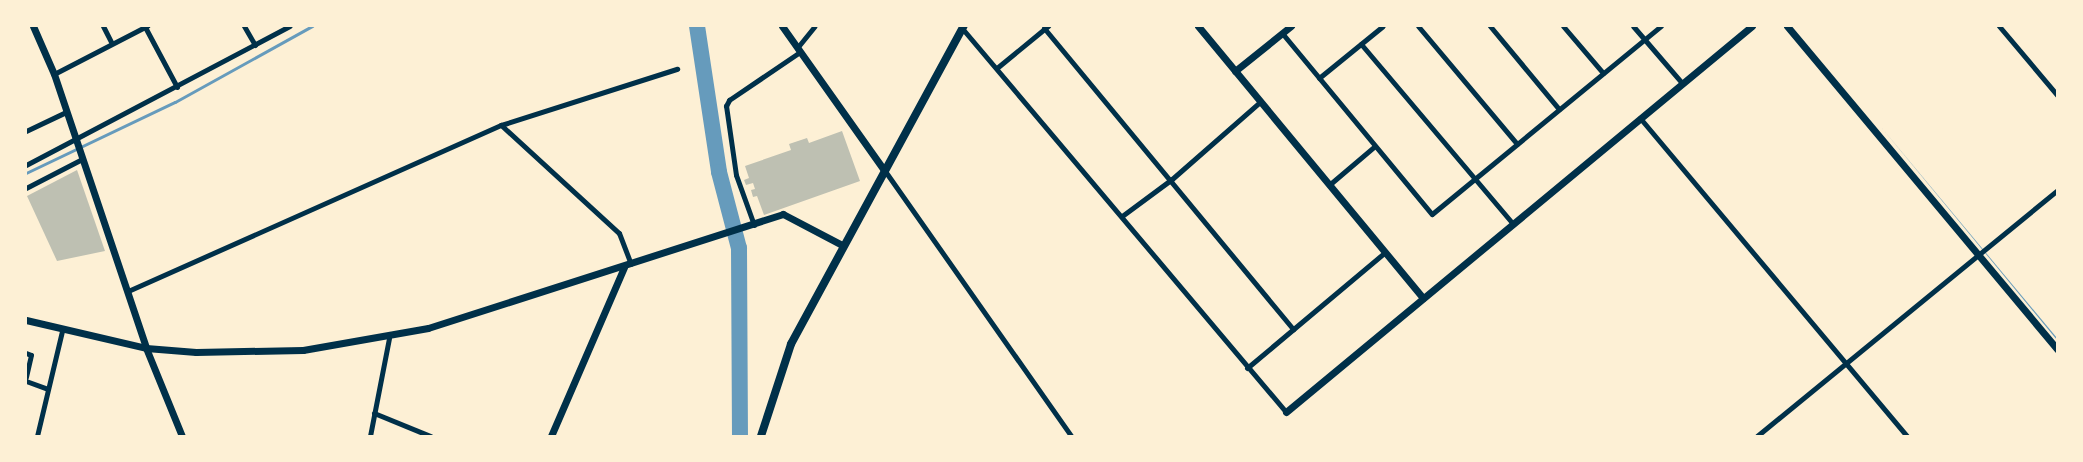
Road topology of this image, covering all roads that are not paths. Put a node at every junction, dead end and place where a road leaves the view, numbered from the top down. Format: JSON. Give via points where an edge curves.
{"nodes":[{"id":1,"x":33,"y":26,"type":"edge"},
{"id":2,"x":103,"y":26,"type":"edge"},
{"id":3,"x":146,"y":26,"type":"edge"},
{"id":4,"x":244,"y":26,"type":"edge"},
{"id":5,"x":290,"y":26,"type":"edge"},
{"id":6,"x":782,"y":26,"type":"edge"},
{"id":7,"x":815,"y":26,"type":"edge"},
{"id":8,"x":962,"y":26,"type":"edge"},
{"id":9,"x":1198,"y":26,"type":"edge"},
{"id":10,"x":1291,"y":26,"type":"edge"},
{"id":11,"x":1383,"y":26,"type":"edge"},
{"id":12,"x":1418,"y":26,"type":"edge"},
{"id":13,"x":1490,"y":26,"type":"edge"},
{"id":14,"x":1563,"y":26,"type":"edge"},
{"id":15,"x":1633,"y":26,"type":"edge"},
{"id":16,"x":1661,"y":26,"type":"edge"},
{"id":17,"x":1752,"y":26,"type":"edge"},
{"id":18,"x":1787,"y":26,"type":"edge"},
{"id":19,"x":1999,"y":26,"type":"edge"},
{"id":20,"x":1046,"y":27,"type":"edge"},
{"id":21,"x":1282,"y":33,"type":"junction"},
{"id":22,"x":1644,"y":39,"type":"junction"},
{"id":23,"x":111,"y":42,"type":"junction"},
{"id":24,"x":1361,"y":44,"type":"junction"},
{"id":25,"x":255,"y":45,"type":"junction"},
{"id":26,"x":799,"y":50,"type":"junction"},
{"id":27,"x":998,"y":67,"type":"junction"},
{"id":28,"x":677,"y":69,"type":"dead end"},
{"id":29,"x":1235,"y":71,"type":"junction"},
{"id":30,"x":1603,"y":73,"type":"junction"},
{"id":31,"x":54,"y":74,"type":"junction"},
{"id":32,"x":1319,"y":78,"type":"junction"},
{"id":33,"x":1682,"y":83,"type":"junction"},
{"id":34,"x":177,"y":87,"type":"junction"},
{"id":35,"x":2058,"y":96,"type":"edge"},
{"id":36,"x":1260,"y":102,"type":"junction"},
{"id":37,"x":1559,"y":109,"type":"junction"},
{"id":38,"x":66,"y":112,"type":"junction"},
{"id":39,"x":1640,"y":118,"type":"junction"},
{"id":40,"x":501,"y":125,"type":"junction"},
{"id":41,"x":26,"y":131,"type":"edge"},
{"id":42,"x":75,"y":141,"type":"junction"},
{"id":43,"x":1517,"y":144,"type":"junction"},
{"id":44,"x":1375,"y":146,"type":"junction"},
{"id":45,"x":79,"y":156,"type":"junction"},
{"id":46,"x":26,"y":165,"type":"edge"},
{"id":47,"x":884,"y":170,"type":"junction"},
{"id":48,"x":1475,"y":178,"type":"junction"},
{"id":49,"x":1172,"y":179,"type":"junction"},
{"id":50,"x":1329,"y":184,"type":"junction"},
{"id":51,"x":26,"y":188,"type":"edge"},
{"id":52,"x":2058,"y":190,"type":"edge"},
{"id":53,"x":1122,"y":216,"type":"junction"},
{"id":54,"x":1513,"y":224,"type":"junction"},
{"id":55,"x":754,"y":225,"type":"junction"},
{"id":56,"x":842,"y":245,"type":"junction"},
{"id":57,"x":1385,"y":252,"type":"junction"},
{"id":58,"x":1978,"y":255,"type":"junction"},
{"id":59,"x":628,"y":266,"type":"junction"},
{"id":60,"x":128,"y":291,"type":"junction"},
{"id":61,"x":1423,"y":298,"type":"junction"},
{"id":62,"x":26,"y":320,"type":"edge"},
{"id":63,"x":1293,"y":329,"type":"junction"},
{"id":64,"x":62,"y":331,"type":"junction"},
{"id":65,"x":388,"y":338,"type":"junction"},
{"id":66,"x":146,"y":348,"type":"junction"},
{"id":67,"x":2058,"y":350,"type":"edge"},
{"id":68,"x":26,"y":353,"type":"edge"},
{"id":69,"x":1845,"y":363,"type":"junction"},
{"id":70,"x":1247,"y":368,"type":"junction"},
{"id":71,"x":26,"y":379,"type":"edge"},
{"id":72,"x":48,"y":389,"type":"junction"},
{"id":73,"x":1286,"y":412,"type":"joint"},
{"id":74,"x":374,"y":413,"type":"junction"},
{"id":75,"x":37,"y":436,"type":"edge"},
{"id":76,"x":182,"y":436,"type":"edge"},
{"id":77,"x":370,"y":436,"type":"edge"},
{"id":78,"x":430,"y":436,"type":"edge"},
{"id":79,"x":551,"y":436,"type":"edge"},
{"id":80,"x":761,"y":436,"type":"edge"},
{"id":81,"x":1071,"y":436,"type":"edge"},
{"id":82,"x":1757,"y":436,"type":"edge"},
{"id":83,"x":1907,"y":436,"type":"edge"}],
"edges":[{"from":1,"to":31,"type":"street"},
{"from":2,"to":23,"type":"street"},
{"from":3,"to":23,"type":"street"},
{"from":3,"to":34,"type":"street"},
{"from":4,"to":25,"type":"street"},
{"from":5,"to":25,"type":"street"},
{"from":6,"to":26,"type":"street"},
{"from":7,"to":26,"type":"street"},
{"from":8,"to":27,"type":"street"},
{"from":8,"to":47,"type":"main road"},
{"from":9,"to":29,"type":"street"},
{"from":10,"to":21,"type":"street"},
{"from":11,"to":24,"type":"street"},
{"from":12,"to":43,"type":"street"},
{"from":13,"to":37,"type":"street"},
{"from":14,"to":30,"type":"street"},
{"from":15,"to":22,"type":"street"},
{"from":16,"to":22,"type":"street"},
{"from":17,"to":33,"type":"street"},
{"from":18,"to":58,"type":"street"},
{"from":19,"to":35,"type":"street"},
{"from":20,"to":27,"type":"street"},
{"from":20,"to":49,"type":"street"},
{"from":21,"to":29,"type":"street"},
{"from":21,"to":32,"type":"street"},
{"from":22,"to":30,"type":"street"},
{"from":22,"to":33,"type":"street"},
{"from":23,"to":31,"type":"street"},
{"from":24,"to":32,"type":"street"},
{"from":24,"to":48,"type":"street"},
{"from":25,"to":34,"type":"street"},
{"from":26,"to":47,"type":"street"},
{"from":26,"to":55,"type":"street","via":[[726,106],[736,175]]},
{"from":27,"to":53,"type":"street"},
{"from":28,"to":40,"type":"street"},
{"from":29,"to":36,"type":"street"},
{"from":30,"to":37,"type":"street"},
{"from":31,"to":38,"type":"street"},
{"from":32,"to":44,"type":"street"},
{"from":33,"to":39,"type":"street"},
{"from":34,"to":42,"type":"street"},
{"from":36,"to":49,"type":"street"},
{"from":36,"to":50,"type":"street"},
{"from":37,"to":43,"type":"street"},
{"from":38,"to":41,"type":"street"},
{"from":38,"to":42,"type":"street"},
{"from":39,"to":54,"type":"street"},
{"from":39,"to":69,"type":"street"},
{"from":40,"to":59,"type":"street","via":[[619,233]]},
{"from":40,"to":60,"type":"street"},
{"from":42,"to":45,"type":"street"},
{"from":42,"to":46,"type":"street"},
{"from":43,"to":48,"type":"street"},
{"from":44,"to":48,"type":"street","via":[[1432,214]]},
{"from":44,"to":50,"type":"street"},
{"from":45,"to":51,"type":"street"},
{"from":45,"to":60,"type":"street"},
{"from":47,"to":56,"type":"main road"},
{"from":47,"to":81,"type":"street"},
{"from":48,"to":54,"type":"street"},
{"from":49,"to":53,"type":"street"},
{"from":49,"to":63,"type":"street"},
{"from":50,"to":57,"type":"street"},
{"from":52,"to":58,"type":"street"},
{"from":53,"to":70,"type":"street"},
{"from":54,"to":61,"type":"street"},
{"from":55,"to":56,"type":"street","via":[[789,215]]},
{"from":55,"to":59,"type":"street"},
{"from":56,"to":80,"type":"main road","via":[[791,344]]},
{"from":57,"to":61,"type":"street"},
{"from":57,"to":63,"type":"street"},
{"from":58,"to":67,"type":"street"},
{"from":58,"to":69,"type":"street"},
{"from":59,"to":65,"type":"street"},
{"from":59,"to":79,"type":"street"},
{"from":60,"to":66,"type":"street"},
{"from":61,"to":73,"type":"street"},
{"from":62,"to":64,"type":"street"},
{"from":63,"to":70,"type":"street"},
{"from":64,"to":66,"type":"street"},
{"from":64,"to":72,"type":"street"},
{"from":65,"to":66,"type":"street","via":[[256,352]]},
{"from":65,"to":74,"type":"street"},
{"from":66,"to":76,"type":"street"},
{"from":68,"to":71,"type":"street","via":[[31,355]]},
{"from":69,"to":82,"type":"street"},
{"from":69,"to":83,"type":"street"},
{"from":70,"to":73,"type":"street"},
{"from":71,"to":72,"type":"street"},
{"from":72,"to":75,"type":"street"},
{"from":74,"to":77,"type":"street"},
{"from":74,"to":78,"type":"street"}]}
